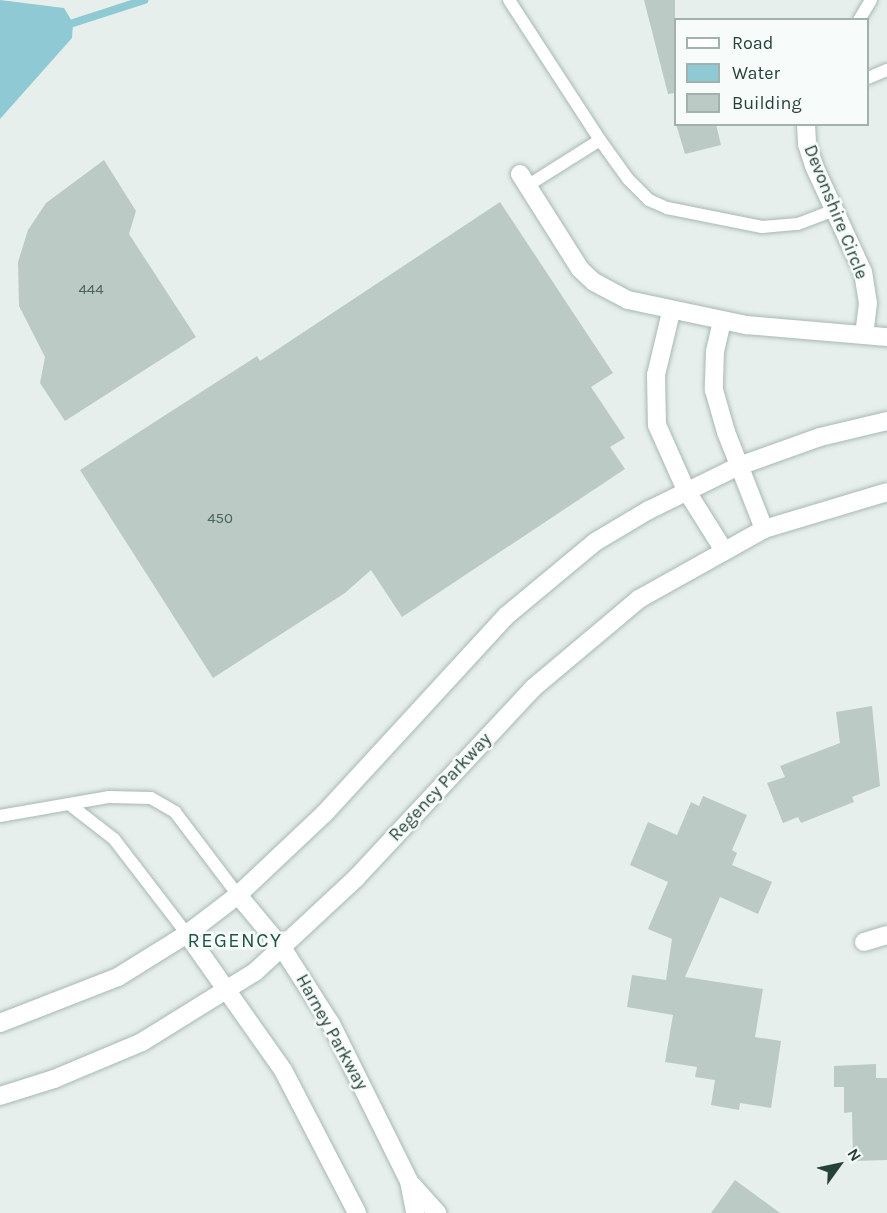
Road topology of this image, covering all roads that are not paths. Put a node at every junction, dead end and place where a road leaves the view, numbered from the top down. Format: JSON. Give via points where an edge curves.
{"nodes":[{"id":1,"x":509,"y":0,"type":"edge"},
{"id":2,"x":871,"y":0,"type":"edge"},
{"id":3,"x":860,"y":18,"type":"edge"},
{"id":4,"x":887,"y":70,"type":"edge"},
{"id":5,"x":869,"y":77,"type":"edge"},
{"id":6,"x":806,"y":126,"type":"edge"},
{"id":7,"x":600,"y":140,"type":"junction"},
{"id":8,"x":523,"y":180,"type":"joint"},
{"id":9,"x":835,"y":210,"type":"junction"},
{"id":10,"x":671,"y":312,"type":"junction"},
{"id":11,"x":722,"y":321,"type":"junction"},
{"id":12,"x":864,"y":335,"type":"junction"},
{"id":13,"x":887,"y":337,"type":"edge"},
{"id":14,"x":887,"y":421,"type":"edge"},
{"id":15,"x":739,"y":466,"type":"junction"},
{"id":16,"x":687,"y":490,"type":"junction"},
{"id":17,"x":887,"y":492,"type":"edge"},
{"id":18,"x":764,"y":529,"type":"junction"},
{"id":19,"x":723,"y":549,"type":"junction"},
{"id":20,"x":69,"y":804,"type":"junction"},
{"id":21,"x":0,"y":816,"type":"edge"},
{"id":22,"x":238,"y":895,"type":"junction"},
{"id":23,"x":187,"y":934,"type":"junction"},
{"id":24,"x":887,"y":935,"type":"edge"},
{"id":25,"x":864,"y":942,"type":"dead end"},
{"id":26,"x":283,"y":949,"type":"junction"},
{"id":27,"x":229,"y":991,"type":"junction"},
{"id":28,"x":0,"y":1023,"type":"edge"},
{"id":29,"x":0,"y":1096,"type":"edge"},
{"id":30,"x":409,"y":1181,"type":"junction"},
{"id":31,"x":358,"y":1211,"type":"edge"},
{"id":32,"x":415,"y":1213,"type":"edge"},
{"id":33,"x":437,"y":1213,"type":"edge"}],
"edges":[{"from":1,"to":7,"type":"lane"},
{"from":2,"to":3,"type":"lane"},
{"from":4,"to":5,"type":"lane"},
{"from":6,"to":9,"type":"main road","name":"Devonshire Circle","via":[[810,156]]},
{"from":7,"to":8,"type":"lane"},
{"from":7,"to":9,"type":"lane","via":[[640,193],[667,208],[762,227],[798,224]]},
{"from":8,"to":10,"type":"main road","via":[[587,277],[628,300]]},
{"from":9,"to":12,"type":"main road","name":"Devonshire Circle","via":[[863,272],[868,303]]},
{"from":10,"to":11,"type":"main road"},
{"from":10,"to":16,"type":"main road","via":[[656,375],[654,403],[662,439]]},
{"from":11,"to":12,"type":"main road"},
{"from":11,"to":15,"type":"main road","via":[[715,352],[714,390]]},
{"from":12,"to":13,"type":"main road"},
{"from":14,"to":15,"type":"main road","via":[[820,437]]},
{"from":15,"to":16,"type":"main road"},
{"from":15,"to":18,"type":"main road"},
{"from":16,"to":19,"type":"main road"},
{"from":16,"to":22,"type":"main road","via":[[595,542],[525,597],[324,814]]},
{"from":17,"to":18,"type":"main road","name":"Regency Parkway"},
{"from":18,"to":19,"type":"main road","name":"Regency Parkway"},
{"from":19,"to":26,"type":"main road","name":"Regency Parkway","via":[[639,599],[556,666],[356,878]]},
{"from":20,"to":21,"type":"lane"},
{"from":20,"to":22,"type":"lane","via":[[131,795],[162,803],[183,822]]},
{"from":20,"to":23,"type":"lane","via":[[119,845]]},
{"from":22,"to":23,"type":"main road"},
{"from":22,"to":26,"type":"main road","name":"Harney Parkway"},
{"from":23,"to":27,"type":"main road"},
{"from":23,"to":28,"type":"main road","via":[[118,978]]},
{"from":24,"to":25,"type":"main road"},
{"from":26,"to":27,"type":"main road","name":"Regency Parkway"},
{"from":26,"to":30,"type":"main road","name":"Harney Parkway","via":[[334,1029]]},
{"from":27,"to":29,"type":"main road","name":"Regency Parkway","via":[[114,1055]]},
{"from":27,"to":31,"type":"main road","via":[[283,1070]]},
{"from":30,"to":32,"type":"main road","name":"Harney Parkway"},
{"from":30,"to":33,"type":"main road","name":"Harney Parkway"}]}
